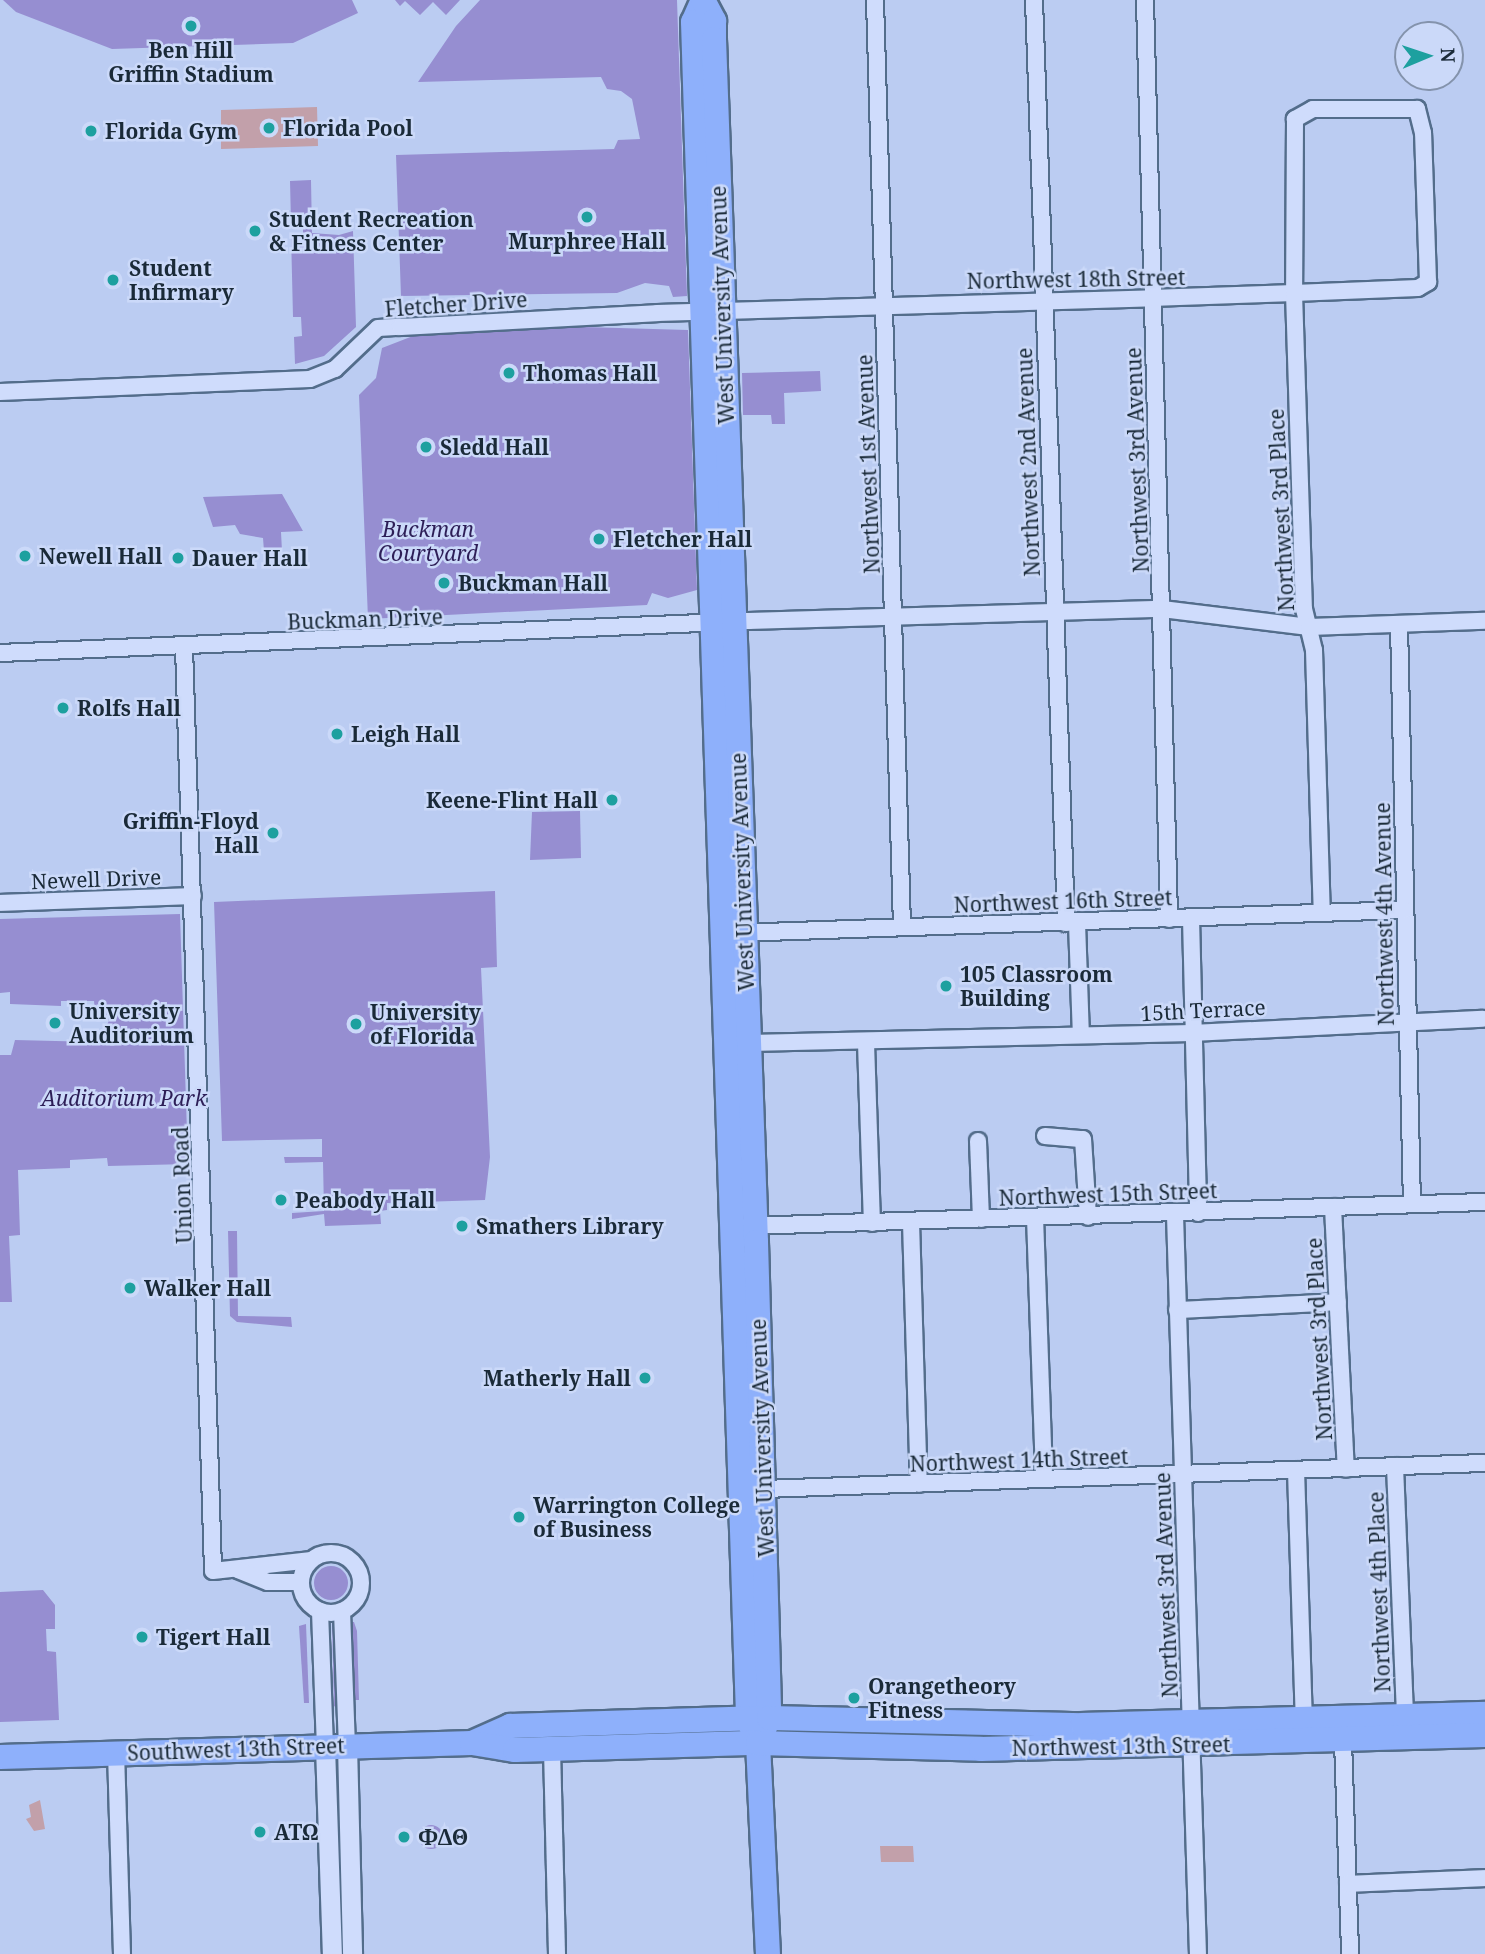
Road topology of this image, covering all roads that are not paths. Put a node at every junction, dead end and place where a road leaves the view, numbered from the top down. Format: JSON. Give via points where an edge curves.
{"nodes":[{"id":1,"x":703,"y":0,"type":"edge"},
{"id":2,"x":718,"y":0,"type":"edge"},
{"id":3,"x":875,"y":0,"type":"edge"},
{"id":4,"x":1034,"y":0,"type":"edge"},
{"id":5,"x":1145,"y":0,"type":"edge"},
{"id":6,"x":1428,"y":282,"type":"joint"},
{"id":7,"x":1294,"y":293,"type":"junction"},
{"id":8,"x":1154,"y":298,"type":"junction"},
{"id":9,"x":1044,"y":300,"type":"junction"},
{"id":10,"x":884,"y":305,"type":"junction"},
{"id":11,"x":713,"y":312,"type":"junction"},
{"id":12,"x":0,"y":392,"type":"edge"},
{"id":13,"x":1162,"y":609,"type":"junction"},
{"id":14,"x":1054,"y":614,"type":"junction"},
{"id":15,"x":894,"y":616,"type":"junction"},
{"id":16,"x":1485,"y":621,"type":"edge"},
{"id":17,"x":723,"y":624,"type":"junction"},
{"id":18,"x":1399,"y":624,"type":"junction"},
{"id":19,"x":1309,"y":626,"type":"junction"},
{"id":20,"x":184,"y":648,"type":"junction"},
{"id":21,"x":0,"y":653,"type":"edge"},
{"id":22,"x":193,"y":896,"type":"junction"},
{"id":23,"x":0,"y":904,"type":"edge"},
{"id":24,"x":1405,"y":910,"type":"junction"},
{"id":25,"x":1322,"y":913,"type":"junction"},
{"id":26,"x":1191,"y":918,"type":"junction"},
{"id":27,"x":1169,"y":919,"type":"junction"},
{"id":28,"x":1071,"y":923,"type":"junction"},
{"id":29,"x":902,"y":927,"type":"junction"},
{"id":30,"x":734,"y":933,"type":"junction"},
{"id":31,"x":1483,"y":1019,"type":"dead end"},
{"id":32,"x":1407,"y":1022,"type":"junction"},
{"id":33,"x":1192,"y":1033,"type":"junction"},
{"id":34,"x":1081,"y":1035,"type":"junction"},
{"id":35,"x":748,"y":1043,"type":"junction"},
{"id":36,"x":866,"y":1043,"type":"junction"},
{"id":37,"x":1045,"y":1136,"type":"dead end"},
{"id":38,"x":978,"y":1140,"type":"dead end"},
{"id":39,"x":1485,"y":1202,"type":"edge"},
{"id":40,"x":1412,"y":1204,"type":"junction"},
{"id":41,"x":1333,"y":1208,"type":"junction"},
{"id":42,"x":1198,"y":1213,"type":"junction"},
{"id":43,"x":1175,"y":1215,"type":"junction"},
{"id":44,"x":1035,"y":1217,"type":"junction"},
{"id":45,"x":1088,"y":1217,"type":"junction"},
{"id":46,"x":981,"y":1219,"type":"junction"},
{"id":47,"x":911,"y":1222,"type":"junction"},
{"id":48,"x":872,"y":1223,"type":"junction"},
{"id":49,"x":744,"y":1227,"type":"junction"},
{"id":50,"x":1338,"y":1302,"type":"junction"},
{"id":51,"x":1177,"y":1310,"type":"junction"},
{"id":52,"x":1485,"y":1463,"type":"edge"},
{"id":53,"x":1395,"y":1466,"type":"junction"},
{"id":54,"x":1346,"y":1469,"type":"junction"},
{"id":55,"x":1296,"y":1470,"type":"junction"},
{"id":56,"x":1184,"y":1475,"type":"junction"},
{"id":57,"x":1044,"y":1479,"type":"junction"},
{"id":58,"x":919,"y":1484,"type":"junction"},
{"id":59,"x":764,"y":1489,"type":"junction"},
{"id":60,"x":311,"y":1560,"type":"junction"},
{"id":61,"x":238,"y":1570,"type":"junction"},
{"id":62,"x":301,"y":1582,"type":"junction"},
{"id":63,"x":320,"y":1611,"type":"junction"},
{"id":64,"x":342,"y":1611,"type":"junction"},
{"id":65,"x":1485,"y":1714,"type":"edge"},
{"id":66,"x":1405,"y":1716,"type":"junction"},
{"id":67,"x":758,"y":1719,"type":"junction"},
{"id":68,"x":1304,"y":1719,"type":"junction"},
{"id":69,"x":1193,"y":1734,"type":"junction"},
{"id":70,"x":1485,"y":1735,"type":"edge"},
{"id":71,"x":1343,"y":1740,"type":"junction"},
{"id":72,"x":472,"y":1743,"type":"junction"},
{"id":73,"x":758,"y":1743,"type":"junction"},
{"id":74,"x":336,"y":1745,"type":"junction"},
{"id":75,"x":552,"y":1749,"type":"junction"},
{"id":76,"x":116,"y":1752,"type":"junction"},
{"id":77,"x":0,"y":1757,"type":"edge"},
{"id":78,"x":1485,"y":1878,"type":"edge"},
{"id":79,"x":1348,"y":1884,"type":"junction"},
{"id":80,"x":122,"y":1954,"type":"edge"},
{"id":81,"x":332,"y":1954,"type":"edge"},
{"id":82,"x":352,"y":1954,"type":"edge"},
{"id":83,"x":557,"y":1954,"type":"edge"},
{"id":84,"x":768,"y":1954,"type":"edge"},
{"id":85,"x":1198,"y":1954,"type":"edge"},
{"id":86,"x":1350,"y":1954,"type":"edge"}],
"edges":[{"from":1,"to":2,"type":"street"},
{"from":1,"to":11,"type":"main road","name":"West University Avenue","via":[[713,21]]},
{"from":3,"to":10,"type":"street","name":"Northwest 1st Avenue"},
{"from":4,"to":9,"type":"street","name":"Northwest 2nd Avenue"},
{"from":5,"to":8,"type":"street","name":"Northwest 3rd Avenue"},
{"from":6,"to":7,"type":"street","name":"Northwest 18th Street","via":[[1418,288]]},
{"from":6,"to":7,"type":"street","name":"Northwest 3rd Place","via":[[1423,133],[1417,109],[1306,111],[1295,119]]},
{"from":7,"to":8,"type":"street","name":"Northwest 18th Street"},
{"from":7,"to":19,"type":"street","name":"Northwest 3rd Place","via":[[1304,609]]},
{"from":8,"to":9,"type":"street","name":"Northwest 18th Street"},
{"from":8,"to":13,"type":"street","name":"Northwest 3rd Avenue"},
{"from":9,"to":10,"type":"street","name":"Northwest 18th Street"},
{"from":9,"to":14,"type":"street","name":"Northwest 2nd Avenue"},
{"from":10,"to":11,"type":"street","name":"Northwest 18th Street"},
{"from":10,"to":15,"type":"street","name":"Northwest 1st Avenue"},
{"from":11,"to":12,"type":"street","name":"Fletcher Drive","via":[[378,328],[335,369],[310,379]]},
{"from":11,"to":17,"type":"main road","name":"West University Avenue"},
{"from":13,"to":14,"type":"street","name":"Buckman Drive"},
{"from":13,"to":19,"type":"street","name":"Buckman Drive"},
{"from":13,"to":27,"type":"street","name":"Northwest 3rd Avenue"},
{"from":14,"to":15,"type":"street","name":"Buckman Drive"},
{"from":14,"to":28,"type":"street","name":"Northwest 2nd Avenue"},
{"from":15,"to":17,"type":"street","name":"Buckman Drive"},
{"from":15,"to":29,"type":"street","name":"Northwest 1st Avenue"},
{"from":16,"to":18,"type":"street","name":"Buckman Drive"},
{"from":17,"to":20,"type":"street","name":"Buckman Drive"},
{"from":17,"to":30,"type":"main road","name":"West University Avenue"},
{"from":18,"to":19,"type":"street","name":"Buckman Drive"},
{"from":18,"to":24,"type":"street","name":"Northwest 4th Avenue"},
{"from":19,"to":25,"type":"street","name":"Northwest 3rd Place","via":[[1314,650]]},
{"from":20,"to":21,"type":"street","name":"Buckman Drive"},
{"from":20,"to":22,"type":"street","name":"Union Road"},
{"from":22,"to":23,"type":"street","name":"Newell Drive"},
{"from":22,"to":61,"type":"street","name":"Union Road","via":[[213,1571]]},
{"from":24,"to":25,"type":"street","name":"Northwest 16th Street"},
{"from":24,"to":32,"type":"street","name":"Northwest 4th Avenue"},
{"from":25,"to":26,"type":"street","name":"Northwest 16th Street"},
{"from":26,"to":27,"type":"street","name":"Northwest 16th Street"},
{"from":26,"to":33,"type":"street"},
{"from":27,"to":28,"type":"street","name":"Northwest 16th Street"},
{"from":28,"to":29,"type":"street","name":"Northwest 16th Street"},
{"from":28,"to":34,"type":"street","name":"Northwest 2nd Avenue"},
{"from":29,"to":30,"type":"street","name":"Northwest 16th Street"},
{"from":30,"to":35,"type":"main road","name":"West University Avenue"},
{"from":30,"to":49,"type":"main road","name":"West University Avenue"},
{"from":31,"to":32,"type":"street","name":"15th Terrace"},
{"from":32,"to":33,"type":"street","name":"15th Terrace"},
{"from":32,"to":40,"type":"street","name":"Northwest 4th Avenue"},
{"from":33,"to":34,"type":"street","name":"15th Terrace"},
{"from":33,"to":42,"type":"street"},
{"from":34,"to":36,"type":"street","name":"15th Terrace"},
{"from":35,"to":36,"type":"street","name":"15th Terrace"},
{"from":35,"to":49,"type":"main road","name":"West University Avenue"},
{"from":36,"to":48,"type":"street"},
{"from":37,"to":45,"type":"street","via":[[1083,1139]]},
{"from":38,"to":46,"type":"street"},
{"from":39,"to":40,"type":"street","name":"Northwest 15th Street"},
{"from":40,"to":41,"type":"street","name":"Northwest 15th Street"},
{"from":41,"to":42,"type":"street","name":"Northwest 15th Street"},
{"from":41,"to":50,"type":"street","name":"Northwest 3rd Place"},
{"from":42,"to":43,"type":"street","name":"Northwest 15th Street"},
{"from":43,"to":45,"type":"street","name":"Northwest 15th Street"},
{"from":43,"to":51,"type":"street","name":"Northwest 3rd Avenue"},
{"from":44,"to":45,"type":"street","name":"Northwest 15th Street"},
{"from":44,"to":46,"type":"street","name":"Northwest 15th Street"},
{"from":44,"to":57,"type":"street"},
{"from":46,"to":47,"type":"street","name":"Northwest 15th Street"},
{"from":47,"to":48,"type":"street","name":"Northwest 15th Street"},
{"from":47,"to":58,"type":"street"},
{"from":48,"to":49,"type":"street","name":"Northwest 15th Street"},
{"from":49,"to":59,"type":"main road","name":"West University Avenue"},
{"from":49,"to":67,"type":"main road","name":"West University Avenue"},
{"from":50,"to":51,"type":"street"},
{"from":50,"to":54,"type":"street","name":"Northwest 3rd Place"},
{"from":51,"to":56,"type":"street","name":"Northwest 3rd Avenue"},
{"from":52,"to":53,"type":"street","name":"Northwest 14th Street"},
{"from":53,"to":54,"type":"street","name":"Northwest 14th Street"},
{"from":53,"to":66,"type":"street","name":"Northwest 4th Place"},
{"from":54,"to":55,"type":"street","name":"Northwest 14th Street"},
{"from":55,"to":56,"type":"street","name":"Northwest 14th Street"},
{"from":55,"to":68,"type":"street"},
{"from":56,"to":57,"type":"street","name":"Northwest 14th Street"},
{"from":56,"to":69,"type":"street","name":"Northwest 3rd Avenue"},
{"from":57,"to":58,"type":"street","name":"Northwest 14th Street"},
{"from":58,"to":59,"type":"street","name":"Northwest 14th Street"},
{"from":59,"to":67,"type":"main road","name":"West University Avenue"},
{"from":60,"to":61,"type":"street","via":[[263,1562]]},
{"from":60,"to":62,"type":"street"},
{"from":60,"to":64,"type":"street","via":[[338,1553],[357,1567],[360,1590]]},
{"from":61,"to":62,"type":"street","name":"Union Road","via":[[268,1582]]},
{"from":62,"to":63,"type":"street","via":[[305,1599]]},
{"from":63,"to":64,"type":"street"},
{"from":63,"to":74,"type":"street"},
{"from":64,"to":74,"type":"street"},
{"from":65,"to":66,"type":"main road","name":"Northwest 13th Street"},
{"from":66,"to":68,"type":"main road","name":"Northwest 13th Street"},
{"from":67,"to":69,"type":"main road","name":"Northwest 13th Street","via":[[1021,1724]]},
{"from":67,"to":72,"type":"main road","name":"Southwest 13th Street","via":[[510,1726]]},
{"from":67,"to":73,"type":"main road","name":"West University Avenue"},
{"from":68,"to":69,"type":"main road","name":"Northwest 13th Street"},
{"from":69,"to":71,"type":"main road","name":"Northwest 13th Street"},
{"from":69,"to":73,"type":"main road","name":"Northwest 13th Street","via":[[981,1749]]},
{"from":69,"to":85,"type":"street","name":"Northwest 3rd Avenue"},
{"from":70,"to":71,"type":"main road","name":"Northwest 13th Street"},
{"from":71,"to":79,"type":"street"},
{"from":72,"to":74,"type":"main road","name":"Southwest 13th Street"},
{"from":72,"to":75,"type":"main road","name":"Southwest 13th Street","via":[[515,1750]]},
{"from":73,"to":75,"type":"main road","name":"Southwest 13th Street"},
{"from":73,"to":84,"type":"main road","name":"West University Avenue"},
{"from":74,"to":76,"type":"main road","name":"Southwest 13th Street"},
{"from":74,"to":81,"type":"street"},
{"from":74,"to":82,"type":"street"},
{"from":75,"to":83,"type":"street"},
{"from":76,"to":77,"type":"main road","name":"Southwest 13th Street"},
{"from":76,"to":80,"type":"street"},
{"from":78,"to":79,"type":"street"},
{"from":79,"to":86,"type":"street"}]}
